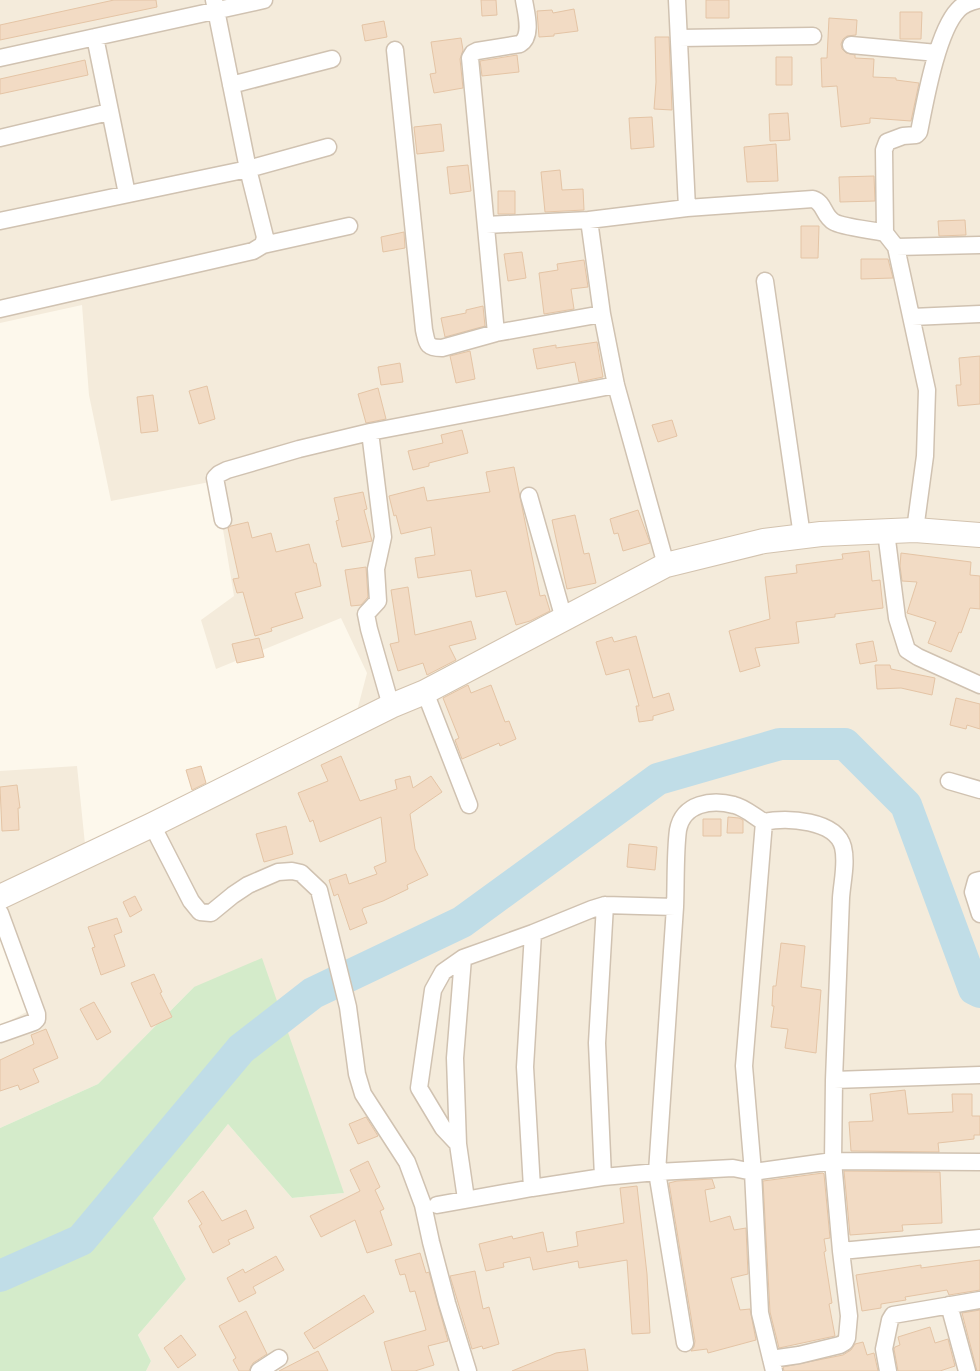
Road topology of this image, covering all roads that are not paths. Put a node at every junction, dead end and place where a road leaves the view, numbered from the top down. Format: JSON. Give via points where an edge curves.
{"nodes":[{"id":1,"x":264,"y":0,"type":"edge"},
{"id":2,"x":524,"y":0,"type":"edge"},
{"id":3,"x":676,"y":0,"type":"edge"},
{"id":4,"x":978,"y":0,"type":"edge"},
{"id":5,"x":215,"y":5,"type":"edge"},
{"id":6,"x":813,"y":36,"type":"dead end"},
{"id":7,"x":95,"y":38,"type":"junction"},
{"id":8,"x":679,"y":38,"type":"junction"},
{"id":9,"x":851,"y":45,"type":"dead end"},
{"id":10,"x":395,"y":50,"type":"dead end"},
{"id":11,"x":937,"y":53,"type":"junction"},
{"id":12,"x":0,"y":58,"type":"edge"},
{"id":13,"x":332,"y":59,"type":"dead end"},
{"id":14,"x":231,"y":85,"type":"junction"},
{"id":15,"x":109,"y":112,"type":"junction"},
{"id":16,"x":0,"y":138,"type":"edge"},
{"id":17,"x":328,"y":147,"type":"dead end"},
{"id":18,"x":248,"y":169,"type":"junction"},
{"id":19,"x":128,"y":194,"type":"junction"},
{"id":20,"x":687,"y":208,"type":"junction"},
{"id":21,"x":589,"y":220,"type":"junction"},
{"id":22,"x":0,"y":221,"type":"edge"},
{"id":23,"x":486,"y":225,"type":"junction"},
{"id":24,"x":349,"y":226,"type":"dead end"},
{"id":25,"x":885,"y":233,"type":"junction"},
{"id":26,"x":263,"y":245,"type":"junction"},
{"id":27,"x":980,"y":245,"type":"edge"},
{"id":28,"x":896,"y":247,"type":"junction"},
{"id":29,"x":765,"y":281,"type":"dead end"},
{"id":30,"x":0,"y":309,"type":"edge"},
{"id":31,"x":602,"y":314,"type":"junction"},
{"id":32,"x":980,"y":314,"type":"edge"},
{"id":33,"x":912,"y":317,"type":"junction"},
{"id":34,"x":496,"y":334,"type":"junction"},
{"id":35,"x":616,"y":385,"type":"junction"},
{"id":36,"x":370,"y":432,"type":"junction"},
{"id":37,"x":529,"y":496,"type":"dead end"},
{"id":38,"x":223,"y":520,"type":"dead end"},
{"id":39,"x":915,"y":530,"type":"junction"},
{"id":40,"x":886,"y":532,"type":"junction"},
{"id":41,"x":980,"y":535,"type":"edge"},
{"id":42,"x":802,"y":536,"type":"junction"},
{"id":43,"x":666,"y":565,"type":"junction"},
{"id":44,"x":564,"y":619,"type":"junction"},
{"id":45,"x":980,"y":685,"type":"edge"},
{"id":46,"x":425,"y":692,"type":"junction"},
{"id":47,"x":391,"y":706,"type":"junction"},
{"id":48,"x":949,"y":781,"type":"dead end"},
{"id":49,"x":980,"y":790,"type":"edge"},
{"id":50,"x":469,"y":806,"type":"dead end"},
{"id":51,"x":764,"y":822,"type":"junction"},
{"id":52,"x":152,"y":825,"type":"junction"},
{"id":53,"x":980,"y":880,"type":"edge"},
{"id":54,"x":0,"y":897,"type":"edge"},
{"id":55,"x":605,"y":905,"type":"junction"},
{"id":56,"x":675,"y":907,"type":"junction"},
{"id":57,"x":0,"y":913,"type":"edge"},
{"id":58,"x":980,"y":914,"type":"edge"},
{"id":59,"x":533,"y":933,"type":"junction"},
{"id":60,"x":463,"y":958,"type":"junction"},
{"id":61,"x":0,"y":1034,"type":"edge"},
{"id":62,"x":980,"y":1075,"type":"edge"},
{"id":63,"x":834,"y":1080,"type":"junction"},
{"id":64,"x":458,"y":1144,"type":"junction"},
{"id":65,"x":834,"y":1160,"type":"junction"},
{"id":66,"x":980,"y":1162,"type":"edge"},
{"id":67,"x":657,"y":1172,"type":"junction"},
{"id":68,"x":753,"y":1172,"type":"junction"},
{"id":69,"x":604,"y":1177,"type":"junction"},
{"id":70,"x":532,"y":1188,"type":"junction"},
{"id":71,"x":466,"y":1199,"type":"junction"},
{"id":72,"x":437,"y":1205,"type":"dead end"},
{"id":73,"x":980,"y":1238,"type":"edge"},
{"id":74,"x":841,"y":1251,"type":"junction"},
{"id":75,"x":980,"y":1300,"type":"edge"},
{"id":76,"x":949,"y":1305,"type":"junction"},
{"id":77,"x":685,"y":1342,"type":"dead end"},
{"id":78,"x":279,"y":1358,"type":"dead end"},
{"id":79,"x":772,"y":1365,"type":"edge"},
{"id":80,"x":259,"y":1371,"type":"edge"},
{"id":81,"x":468,"y":1371,"type":"edge"},
{"id":82,"x":888,"y":1371,"type":"edge"},
{"id":83,"x":968,"y":1371,"type":"edge"}],
"edges":[{"from":1,"to":5,"type":"street"},
{"from":2,"to":23,"type":"street","via":[[527,37],[524,41],[477,51],[470,58]]},
{"from":3,"to":8,"type":"street"},
{"from":4,"to":11,"type":"street","via":[[968,2],[958,10],[949,22]]},
{"from":5,"to":7,"type":"street"},
{"from":5,"to":14,"type":"street"},
{"from":6,"to":8,"type":"street"},
{"from":7,"to":12,"type":"street"},
{"from":7,"to":15,"type":"street"},
{"from":8,"to":20,"type":"street"},
{"from":9,"to":11,"type":"street"},
{"from":10,"to":34,"type":"street","via":[[427,344],[442,348]]},
{"from":11,"to":25,"type":"street","via":[[919,132],[893,139],[885,145]]},
{"from":13,"to":14,"type":"street"},
{"from":14,"to":18,"type":"street"},
{"from":15,"to":16,"type":"street"},
{"from":15,"to":19,"type":"street"},
{"from":17,"to":18,"type":"street"},
{"from":18,"to":19,"type":"street"},
{"from":18,"to":26,"type":"street","via":[[265,238]]},
{"from":19,"to":22,"type":"street"},
{"from":20,"to":21,"type":"street"},
{"from":20,"to":25,"type":"street","via":[[813,199],[822,205],[834,222]]},
{"from":21,"to":23,"type":"street"},
{"from":21,"to":31,"type":"street"},
{"from":23,"to":34,"type":"street"},
{"from":24,"to":26,"type":"street"},
{"from":25,"to":28,"type":"street"},
{"from":26,"to":30,"type":"street","via":[[253,251]]},
{"from":27,"to":28,"type":"street"},
{"from":28,"to":33,"type":"street"},
{"from":29,"to":42,"type":"street"},
{"from":31,"to":34,"type":"street"},
{"from":31,"to":35,"type":"street"},
{"from":32,"to":33,"type":"street"},
{"from":33,"to":39,"type":"street","via":[[928,390],[925,456]]},
{"from":35,"to":36,"type":"street"},
{"from":35,"to":43,"type":"street"},
{"from":36,"to":38,"type":"street","via":[[299,448],[218,474],[215,478]]},
{"from":36,"to":47,"type":"street","via":[[383,538],[376,569],[378,601],[366,614]]},
{"from":37,"to":44,"type":"street"},
{"from":39,"to":40,"type":"street"},
{"from":39,"to":41,"type":"street"},
{"from":40,"to":42,"type":"street"},
{"from":40,"to":45,"type":"street","via":[[897,618],[907,650]]},
{"from":42,"to":43,"type":"street","via":[[764,541]]},
{"from":43,"to":44,"type":"street"},
{"from":44,"to":46,"type":"street"},
{"from":46,"to":47,"type":"street"},
{"from":46,"to":50,"type":"street"},
{"from":47,"to":52,"type":"street"},
{"from":48,"to":49,"type":"street"},
{"from":51,"to":56,"type":"street","via":[[736,805],[714,802],[696,805],[686,812],[678,828]]},
{"from":51,"to":63,"type":"street","via":[[798,820],[822,826],[835,834],[843,847]]},
{"from":51,"to":68,"type":"street","via":[[744,1066]]},
{"from":52,"to":54,"type":"street"},
{"from":52,"to":81,"type":"street","via":[[191,901],[200,912],[211,913],[233,895],[278,872],[301,874],[319,890],[348,1007],[362,1094],[412,1172],[424,1205],[447,1303]]},
{"from":53,"to":58,"type":"street","via":[[976,881],[973,892]]},
{"from":55,"to":56,"type":"street"},
{"from":55,"to":59,"type":"street"},
{"from":55,"to":69,"type":"street","via":[[597,1043]]},
{"from":56,"to":67,"type":"street"},
{"from":57,"to":61,"type":"street","via":[[37,1019]]},
{"from":59,"to":60,"type":"street"},
{"from":59,"to":70,"type":"street","via":[[525,1067]]},
{"from":60,"to":64,"type":"street","via":[[455,1058]]},
{"from":60,"to":64,"type":"street","via":[[443,972],[433,990],[419,1088],[443,1128]]},
{"from":62,"to":63,"type":"street"},
{"from":63,"to":65,"type":"street"},
{"from":64,"to":71,"type":"street"},
{"from":65,"to":66,"type":"street"},
{"from":65,"to":68,"type":"street"},
{"from":65,"to":74,"type":"street"},
{"from":67,"to":68,"type":"street","via":[[734,1168]]},
{"from":67,"to":69,"type":"street"},
{"from":67,"to":77,"type":"street"},
{"from":68,"to":79,"type":"street","via":[[760,1313]]},
{"from":69,"to":70,"type":"street"},
{"from":70,"to":71,"type":"street"},
{"from":71,"to":72,"type":"street"},
{"from":73,"to":74,"type":"street"},
{"from":74,"to":79,"type":"street","via":[[849,1316],[845,1342]]},
{"from":75,"to":76,"type":"street"},
{"from":76,"to":82,"type":"street","via":[[893,1315],[884,1349]]},
{"from":76,"to":83,"type":"street"},
{"from":78,"to":80,"type":"street"}]}
